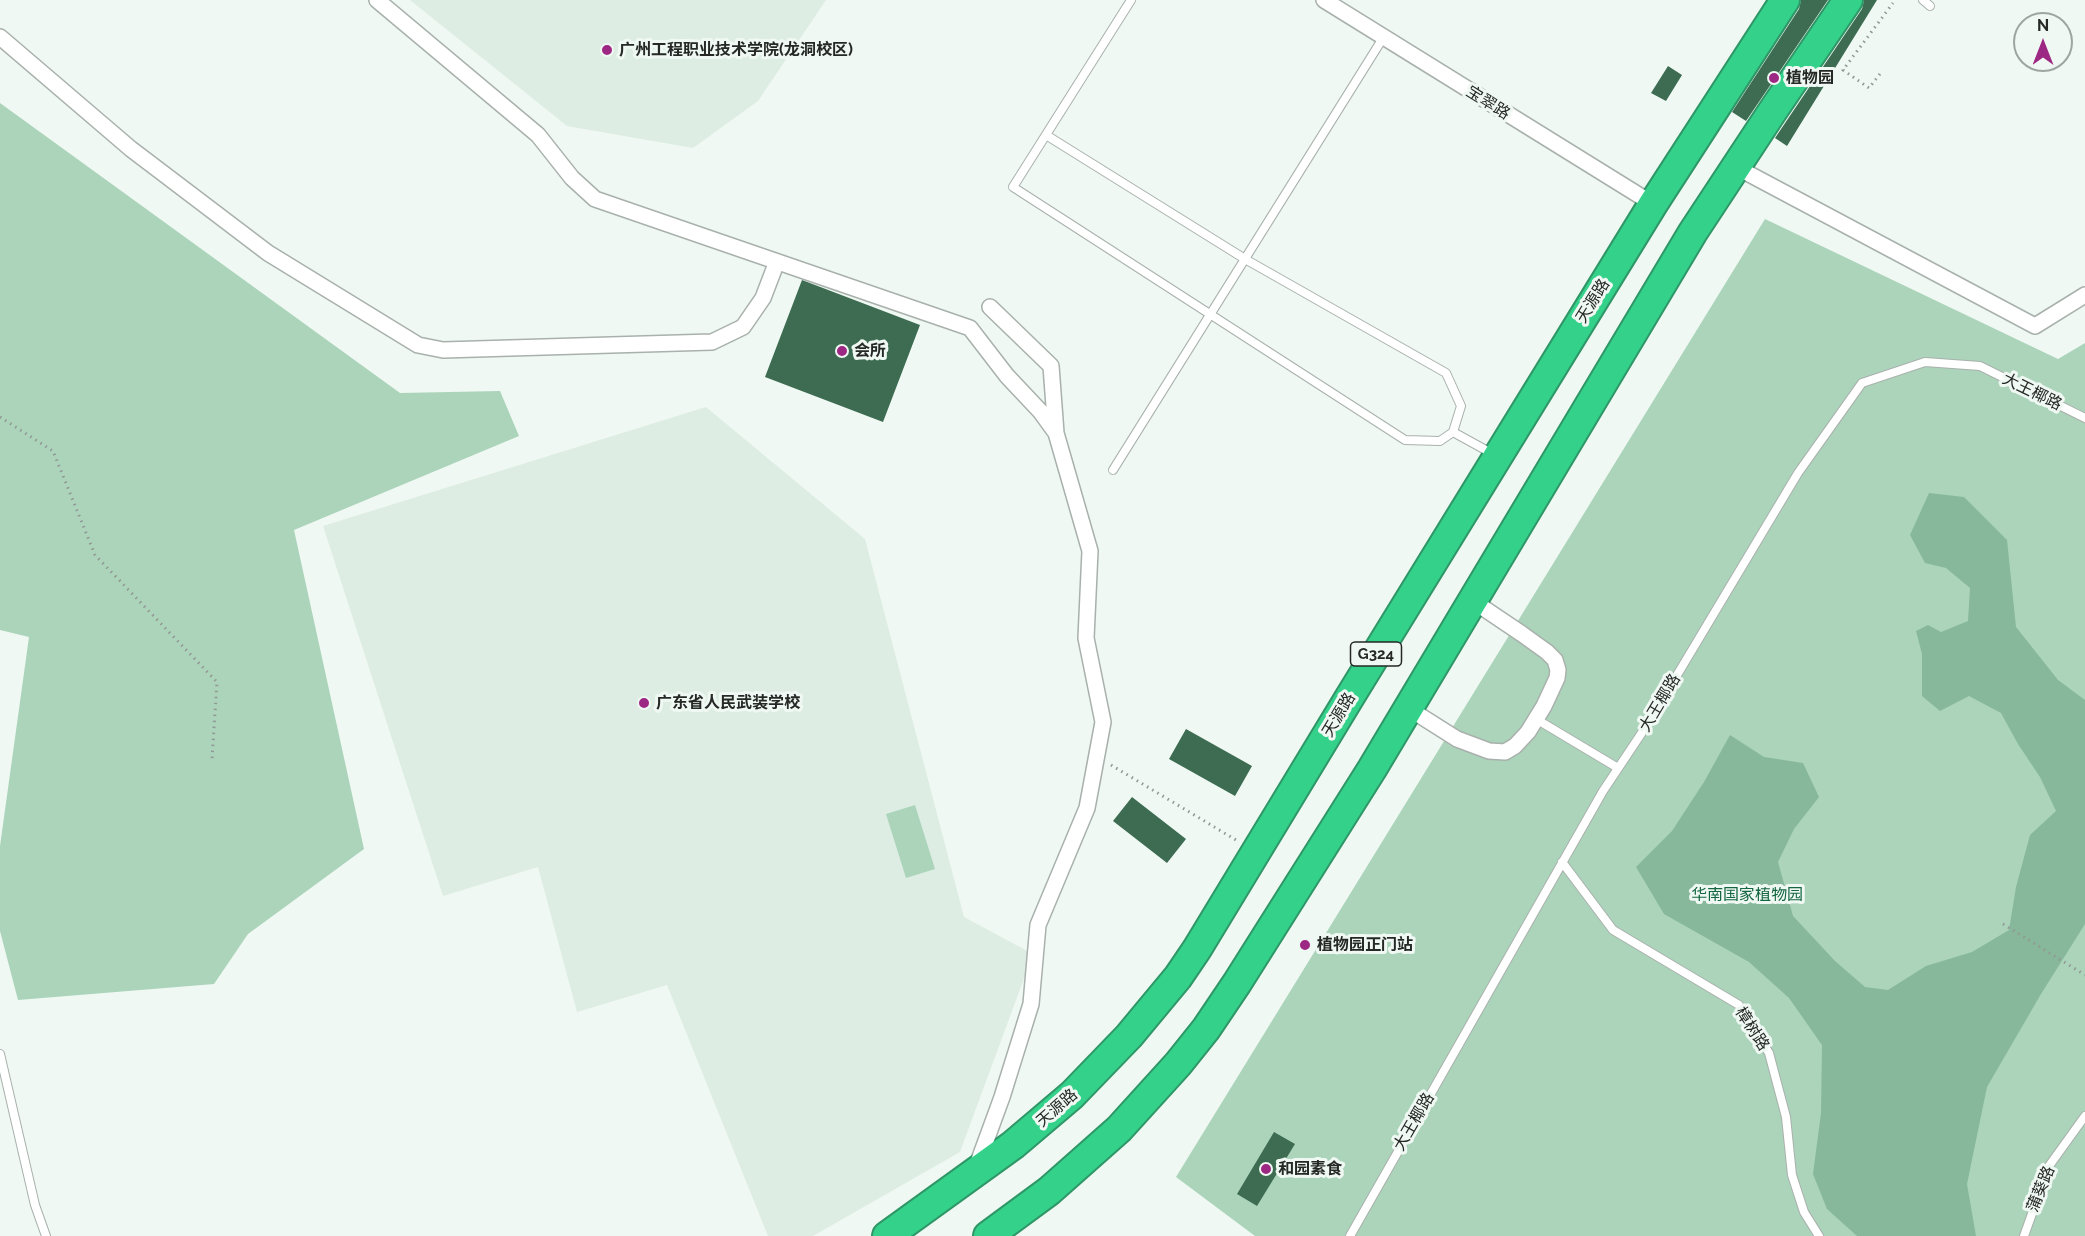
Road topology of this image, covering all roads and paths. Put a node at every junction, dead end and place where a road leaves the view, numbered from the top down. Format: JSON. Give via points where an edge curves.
{"nodes":[{"id":1,"x":377,"y":0,"type":"edge"},
{"id":2,"x":1131,"y":0,"type":"edge"},
{"id":3,"x":1324,"y":0,"type":"edge"},
{"id":4,"x":1785,"y":0,"type":"edge"},
{"id":5,"x":1848,"y":0,"type":"edge"},
{"id":6,"x":1893,"y":3,"type":"dead end"},
{"id":7,"x":0,"y":36,"type":"edge"},
{"id":8,"x":1383,"y":38,"type":"junction"},
{"id":9,"x":1880,"y":74,"type":"dead end"},
{"id":10,"x":1046,"y":135,"type":"junction"},
{"id":11,"x":1736,"y":167,"type":"junction"},
{"id":12,"x":1653,"y":204,"type":"junction"},
{"id":13,"x":1245,"y":259,"type":"junction"},
{"id":14,"x":776,"y":264,"type":"dead end"},
{"id":15,"x":2085,"y":295,"type":"edge"},
{"id":16,"x":990,"y":307,"type":"dead end"},
{"id":17,"x":1211,"y":313,"type":"junction"},
{"id":18,"x":0,"y":417,"type":"edge"},
{"id":19,"x":2085,"y":418,"type":"edge"},
{"id":20,"x":1453,"y":432,"type":"junction"},
{"id":21,"x":1056,"y":433,"type":"junction"},
{"id":22,"x":1497,"y":456,"type":"junction"},
{"id":23,"x":1113,"y":470,"type":"dead end"},
{"id":24,"x":1473,"y":601,"type":"junction"},
{"id":25,"x":1408,"y":708,"type":"junction"},
{"id":26,"x":1536,"y":719,"type":"junction"},
{"id":27,"x":1096,"y":756,"type":"junction"},
{"id":28,"x":212,"y":759,"type":"dead end"},
{"id":29,"x":1618,"y":768,"type":"junction"},
{"id":30,"x":1256,"y":852,"type":"junction"},
{"id":31,"x":1562,"y":862,"type":"junction"},
{"id":32,"x":2004,"y":924,"type":"dead end"},
{"id":33,"x":2085,"y":975,"type":"edge"},
{"id":34,"x":0,"y":1054,"type":"edge"},
{"id":35,"x":2085,"y":1116,"type":"edge"},
{"id":36,"x":974,"y":1173,"type":"junction"},
{"id":37,"x":46,"y":1236,"type":"edge"},
{"id":38,"x":887,"y":1236,"type":"edge"},
{"id":39,"x":988,"y":1236,"type":"edge"},
{"id":40,"x":1350,"y":1236,"type":"edge"},
{"id":41,"x":1819,"y":1236,"type":"edge"},
{"id":42,"x":2024,"y":1236,"type":"edge"}],
"edges":[{"from":1,"to":21,"type":"street","via":[[538,135],[572,178],[595,199],[970,328]]},
{"from":2,"to":10,"type":"lane"},
{"from":3,"to":8,"type":"street","name":"宝翠路"},
{"from":4,"to":12,"type":"highway","name":"天源路","number":"G324"},
{"from":5,"to":11,"type":"highway"},
{"from":6,"to":9,"type":"path","via":[[1844,70],[1869,88]]},
{"from":7,"to":14,"type":"street","via":[[131,149],[268,253],[418,345],[443,350],[712,342],[743,327],[763,298]]},
{"from":8,"to":12,"type":"street","name":"宝翠路"},
{"from":8,"to":13,"type":"lane"},
{"from":10,"to":13,"type":"lane"},
{"from":10,"to":17,"type":"lane","via":[[1013,187]]},
{"from":11,"to":15,"type":"street","via":[[2035,326]]},
{"from":11,"to":24,"type":"highway","via":[[1693,232]]},
{"from":12,"to":22,"type":"highway","name":"天源路","number":"G324"},
{"from":13,"to":17,"type":"lane"},
{"from":13,"to":20,"type":"lane","via":[[1446,373],[1461,406]]},
{"from":16,"to":21,"type":"street","via":[[1051,366]]},
{"from":17,"to":20,"type":"lane","via":[[1405,440],[1440,441]]},
{"from":17,"to":23,"type":"lane"},
{"from":18,"to":28,"type":"path","via":[[53,451],[95,555],[217,682]]},
{"from":19,"to":29,"type":"lane","name":"大王椰路","via":[[1980,366],[1926,362],[1862,383],[1798,473]]},
{"from":20,"to":22,"type":"lane"},
{"from":21,"to":27,"type":"street","via":[[1090,551],[1086,638],[1103,722]]},
{"from":22,"to":30,"type":"highway","name":"天源路","number":"G324"},
{"from":24,"to":25,"type":"highway"},
{"from":24,"to":26,"type":"street","via":[[1555,660],[1557,678]]},
{"from":25,"to":26,"type":"street","via":[[1457,739],[1489,751],[1505,752],[1515,746]]},
{"from":25,"to":39,"type":"highway","via":[[1206,1029],[1119,1129],[1049,1191]]},
{"from":26,"to":29,"type":"lane"},
{"from":27,"to":30,"type":"path"},
{"from":27,"to":36,"type":"street","via":[[1087,808],[1038,925],[1031,1004]]},
{"from":29,"to":31,"type":"lane","name":"大王椰路"},
{"from":30,"to":36,"type":"highway","name":"天源路","number":"G324","via":[[1197,949],[1158,1003],[1072,1095]]},
{"from":31,"to":40,"type":"lane","name":"大王椰路"},
{"from":31,"to":41,"type":"lane","name":"樟树路","via":[[1612,930],[1739,1005],[1768,1053],[1786,1117],[1792,1175],[1804,1212]]},
{"from":32,"to":33,"type":"path"},
{"from":34,"to":37,"type":"lane","via":[[35,1205]]},
{"from":35,"to":42,"type":"lane","name":"蒲葵路","via":[[2049,1166]]},
{"from":36,"to":38,"type":"highway","name":"天源路","number":"G324"}]}
